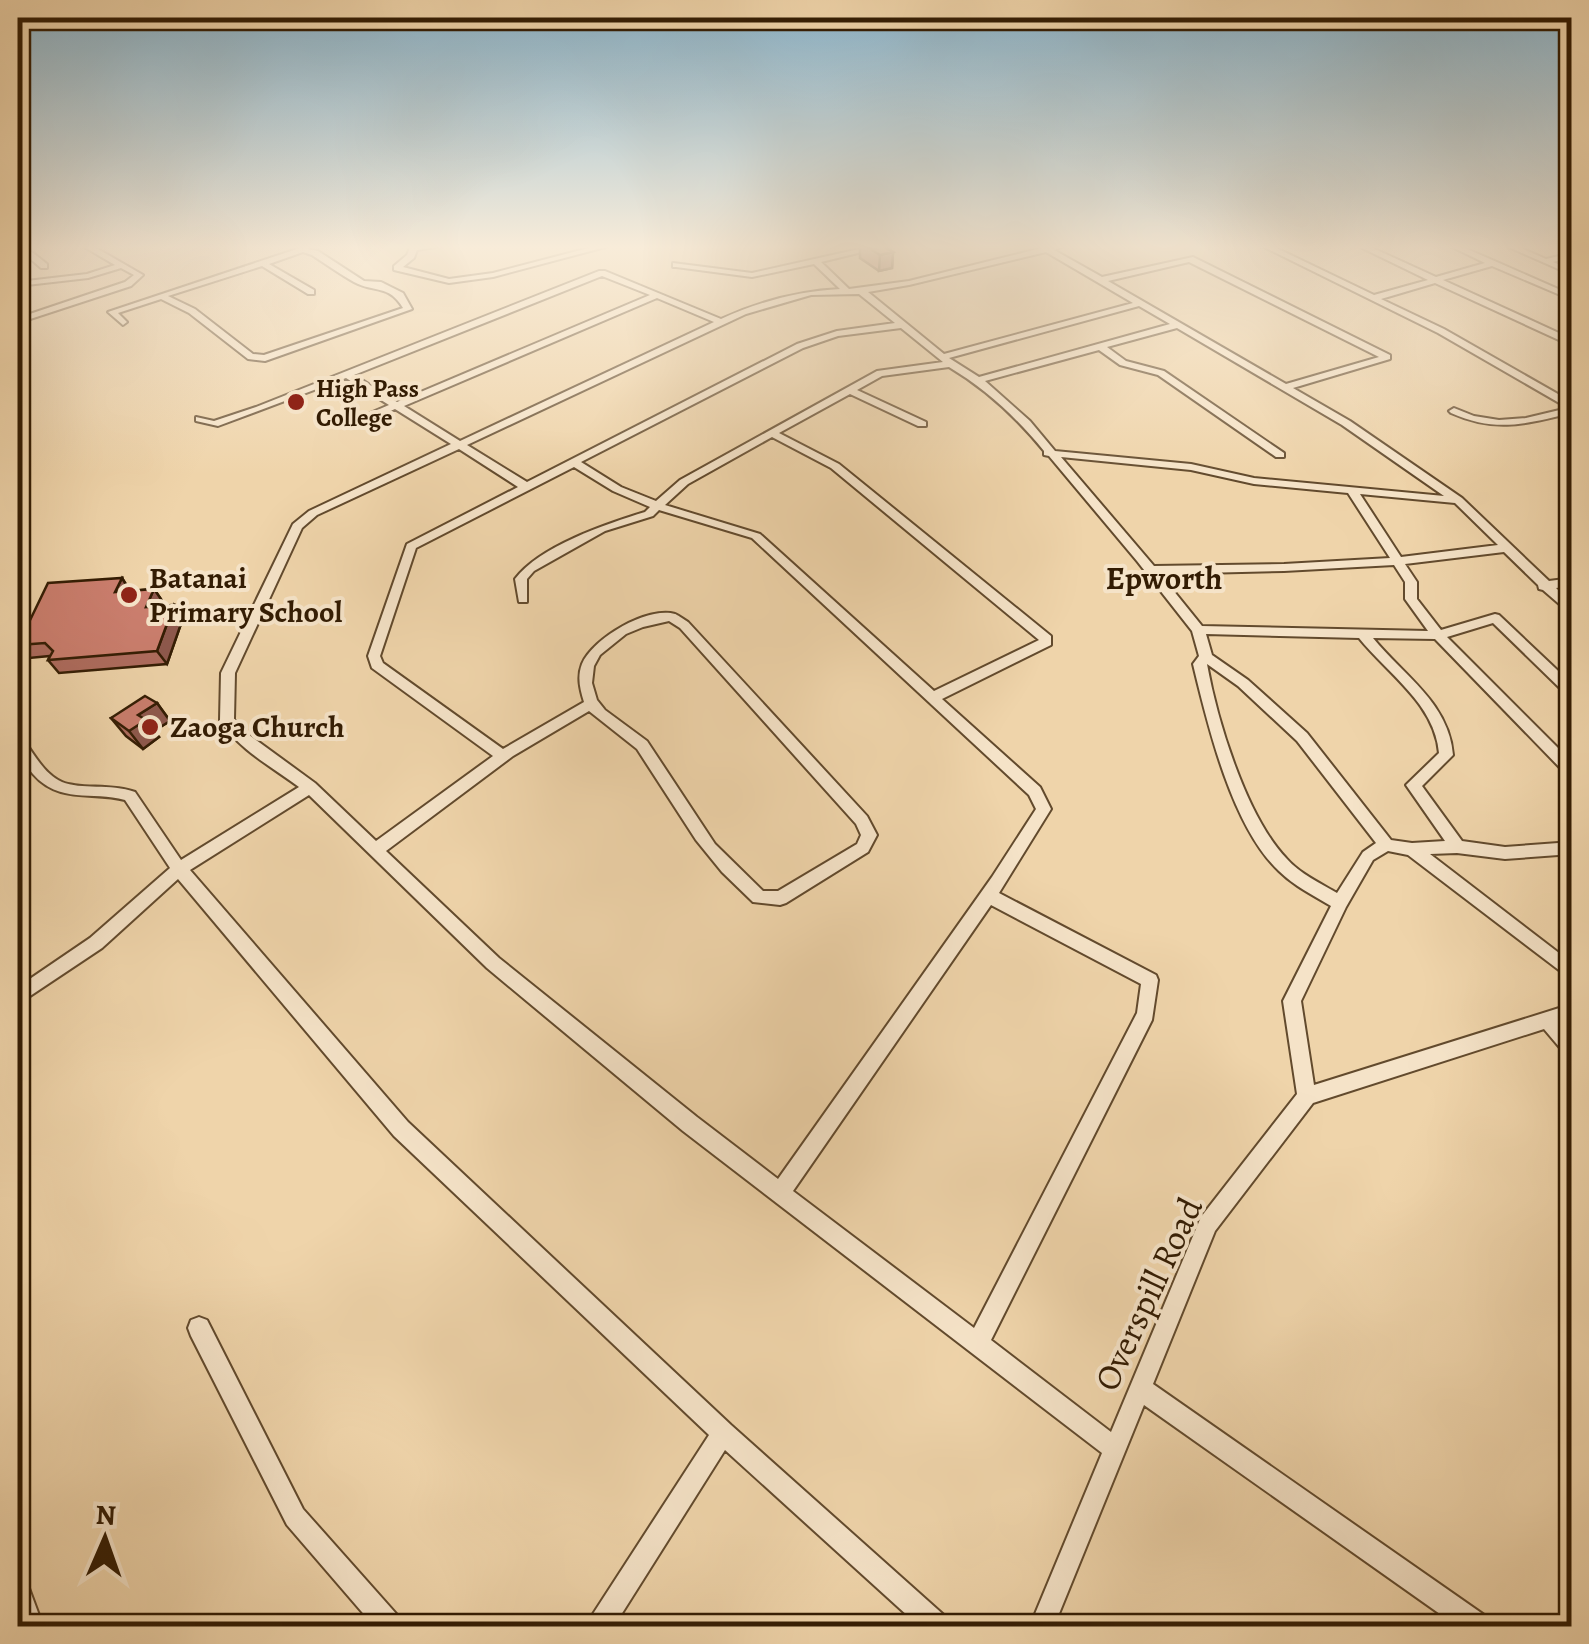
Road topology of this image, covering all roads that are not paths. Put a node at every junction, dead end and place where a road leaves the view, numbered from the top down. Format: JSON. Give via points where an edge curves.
{"nodes":[{"id":1,"x":206,"y":322,"type":"edge"},
{"id":2,"x":371,"y":322,"type":"edge"},
{"id":3,"x":479,"y":322,"type":"edge"},
{"id":4,"x":594,"y":322,"type":"edge"},
{"id":5,"x":720,"y":322,"type":"edge"},
{"id":6,"x":898,"y":322,"type":"edge"},
{"id":7,"x":1077,"y":322,"type":"edge"},
{"id":8,"x":1172,"y":322,"type":"edge"},
{"id":9,"x":1421,"y":322,"type":"edge"},
{"id":10,"x":1527,"y":322,"type":"edge"},
{"id":11,"x":1319,"y":323,"type":"joint"},
{"id":12,"x":901,"y":324,"type":"junction"},
{"id":13,"x":1178,"y":325,"type":"junction"},
{"id":14,"x":1297,"y":326,"type":"dead end"},
{"id":15,"x":1572,"y":343,"type":"edge"},
{"id":16,"x":1102,"y":348,"type":"junction"},
{"id":17,"x":947,"y":360,"type":"junction"},
{"id":18,"x":346,"y":374,"type":"junction"},
{"id":19,"x":978,"y":380,"type":"junction"},
{"id":20,"x":1284,"y":388,"type":"junction"},
{"id":21,"x":849,"y":390,"type":"junction"},
{"id":22,"x":398,"y":405,"type":"junction"},
{"id":23,"x":1572,"y":408,"type":"edge"},
{"id":24,"x":1454,"y":411,"type":"dead end"},
{"id":25,"x":370,"y":416,"type":"dead end"},
{"id":26,"x":200,"y":418,"type":"dead end"},
{"id":27,"x":922,"y":424,"type":"dead end"},
{"id":28,"x":771,"y":433,"type":"junction"},
{"id":29,"x":457,"y":444,"type":"junction"},
{"id":30,"x":1048,"y":453,"type":"junction"},
{"id":31,"x":1280,"y":455,"type":"dead end"},
{"id":32,"x":574,"y":463,"type":"junction"},
{"id":33,"x":525,"y":486,"type":"junction"},
{"id":34,"x":1353,"y":492,"type":"junction"},
{"id":35,"x":1458,"y":500,"type":"junction"},
{"id":36,"x":660,"y":507,"type":"junction"},
{"id":37,"x":1504,"y":548,"type":"junction"},
{"id":38,"x":1398,"y":562,"type":"junction"},
{"id":39,"x":1150,"y":570,"type":"junction"},
{"id":40,"x":1572,"y":582,"type":"edge"},
{"id":41,"x":1543,"y":586,"type":"junction"},
{"id":42,"x":523,"y":598,"type":"dead end"},
{"id":43,"x":1572,"y":612,"type":"edge"},
{"id":44,"x":1198,"y":630,"type":"junction"},
{"id":45,"x":1363,"y":634,"type":"junction"},
{"id":46,"x":1438,"y":635,"type":"junction"},
{"id":47,"x":1206,"y":657,"type":"junction"},
{"id":48,"x":1572,"y":692,"type":"edge"},
{"id":49,"x":934,"y":697,"type":"junction"},
{"id":50,"x":591,"y":704,"type":"junction"},
{"id":51,"x":18,"y":744,"type":"edge"},
{"id":52,"x":505,"y":757,"type":"junction"},
{"id":53,"x":1572,"y":771,"type":"edge"},
{"id":54,"x":310,"y":788,"type":"junction"},
{"id":55,"x":1386,"y":845,"type":"junction"},
{"id":56,"x":1457,"y":847,"type":"junction"},
{"id":57,"x":1572,"y":848,"type":"edge"},
{"id":58,"x":378,"y":849,"type":"junction"},
{"id":59,"x":1412,"y":849,"type":"junction"},
{"id":60,"x":178,"y":869,"type":"junction"},
{"id":61,"x":987,"y":895,"type":"junction"},
{"id":62,"x":1340,"y":903,"type":"junction"},
{"id":63,"x":1572,"y":973,"type":"edge"},
{"id":64,"x":19,"y":991,"type":"edge"},
{"id":65,"x":1572,"y":1012,"type":"edge"},
{"id":66,"x":1548,"y":1018,"type":"junction"},
{"id":67,"x":1572,"y":1049,"type":"edge"},
{"id":68,"x":1307,"y":1096,"type":"junction"},
{"id":69,"x":780,"y":1192,"type":"junction"},
{"id":70,"x":199,"y":1328,"type":"dead end"},
{"id":71,"x":978,"y":1342,"type":"junction"},
{"id":72,"x":1139,"y":1388,"type":"junction"},
{"id":73,"x":723,"y":1434,"type":"junction"},
{"id":74,"x":1115,"y":1449,"type":"junction"},
{"id":75,"x":18,"y":1592,"type":"edge"},
{"id":76,"x":30,"y":1626,"type":"edge"},
{"id":77,"x":390,"y":1626,"type":"edge"},
{"id":78,"x":600,"y":1626,"type":"edge"},
{"id":79,"x":937,"y":1626,"type":"edge"},
{"id":80,"x":1042,"y":1626,"type":"edge"},
{"id":81,"x":1478,"y":1626,"type":"edge"}],
"edges":[{"from":1,"to":2,"type":"street","via":[[251,357],[265,358]]},
{"from":3,"to":18,"type":"street"},
{"from":4,"to":22,"type":"street"},
{"from":5,"to":29,"type":"street"},
{"from":6,"to":12,"type":"street"},
{"from":7,"to":17,"type":"street"},
{"from":8,"to":13,"type":"street"},
{"from":9,"to":23,"type":"street"},
{"from":10,"to":15,"type":"street"},
{"from":11,"to":14,"type":"street"},
{"from":11,"to":20,"type":"street","via":[[1387,357]]},
{"from":12,"to":17,"type":"street"},
{"from":12,"to":32,"type":"street","via":[[800,346]]},
{"from":13,"to":16,"type":"street"},
{"from":13,"to":20,"type":"street"},
{"from":16,"to":19,"type":"street"},
{"from":16,"to":31,"type":"street","via":[[1122,363],[1162,373]]},
{"from":17,"to":19,"type":"street"},
{"from":17,"to":21,"type":"street","via":[[880,373]]},
{"from":18,"to":22,"type":"street"},
{"from":18,"to":26,"type":"street","via":[[214,424]]},
{"from":19,"to":30,"type":"street"},
{"from":20,"to":35,"type":"street"},
{"from":21,"to":27,"type":"street"},
{"from":21,"to":28,"type":"street"},
{"from":22,"to":25,"type":"street"},
{"from":22,"to":29,"type":"street"},
{"from":23,"to":24,"type":"street","via":[[1499,426]]},
{"from":28,"to":36,"type":"street","via":[[684,482]]},
{"from":28,"to":49,"type":"street","via":[[835,466],[1045,636],[1046,642]]},
{"from":29,"to":33,"type":"street"},
{"from":29,"to":54,"type":"street","via":[[300,522],[233,660],[227,720],[245,742]]},
{"from":30,"to":34,"type":"street"},
{"from":30,"to":39,"type":"street"},
{"from":32,"to":33,"type":"street"},
{"from":32,"to":36,"type":"street"},
{"from":33,"to":52,"type":"street","via":[[410,546],[374,656],[377,665]]},
{"from":34,"to":35,"type":"street"},
{"from":34,"to":38,"type":"street"},
{"from":35,"to":37,"type":"street"},
{"from":36,"to":42,"type":"street","via":[[601,529],[530,568],[521,579]]},
{"from":36,"to":49,"type":"street","via":[[756,536]]},
{"from":37,"to":38,"type":"street"},
{"from":37,"to":41,"type":"street"},
{"from":38,"to":39,"type":"street"},
{"from":38,"to":46,"type":"street","via":[[1411,582],[1412,599]]},
{"from":39,"to":44,"type":"street"},
{"from":40,"to":41,"type":"street"},
{"from":41,"to":43,"type":"street"},
{"from":44,"to":45,"type":"street"},
{"from":44,"to":47,"type":"street"},
{"from":45,"to":46,"type":"street"},
{"from":45,"to":56,"type":"street","via":[[1428,706],[1448,739],[1446,756],[1414,784]]},
{"from":46,"to":48,"type":"street","via":[[1494,618]]},
{"from":46,"to":53,"type":"street"},
{"from":47,"to":55,"type":"street","via":[[1302,737]]},
{"from":47,"to":62,"type":"street","via":[[1200,664],[1219,740],[1264,843],[1283,866]]},
{"from":49,"to":61,"type":"street","via":[[1035,790],[1044,809]]},
{"from":50,"to":50,"type":"street","via":[[591,656],[602,642],[671,616],[862,820],[869,835],[863,848],[780,898],[759,897],[710,849],[640,742]]},
{"from":50,"to":52,"type":"street"},
{"from":51,"to":60,"type":"street","via":[[45,779],[62,789],[130,796]]},
{"from":52,"to":58,"type":"street"},
{"from":54,"to":58,"type":"street"},
{"from":54,"to":60,"type":"street"},
{"from":55,"to":59,"type":"street"},
{"from":55,"to":62,"type":"street","via":[[1368,856]]},
{"from":56,"to":57,"type":"street"},
{"from":56,"to":59,"type":"street"},
{"from":58,"to":69,"type":"street","via":[[493,963]]},
{"from":59,"to":63,"type":"street"},
{"from":60,"to":64,"type":"street","via":[[96,943]]},
{"from":60,"to":73,"type":"street","via":[[401,1129]]},
{"from":61,"to":69,"type":"street"},
{"from":61,"to":71,"type":"street","via":[[1150,980],[1146,1014]]},
{"from":62,"to":68,"type":"street","via":[[1292,1001]]},
{"from":65,"to":66,"type":"street"},
{"from":66,"to":67,"type":"street"},
{"from":66,"to":68,"type":"street"},
{"from":68,"to":72,"type":"street","name":"Overspill Road","via":[[1208,1224]]},
{"from":69,"to":71,"type":"street"},
{"from":70,"to":77,"type":"street","via":[[295,1517]]},
{"from":71,"to":74,"type":"street"},
{"from":72,"to":74,"type":"street","name":"Overspill Road"},
{"from":72,"to":81,"type":"street"},
{"from":73,"to":78,"type":"street"},
{"from":73,"to":79,"type":"street"},
{"from":74,"to":80,"type":"street","name":"Overspill Road"},
{"from":75,"to":76,"type":"street"}]}
